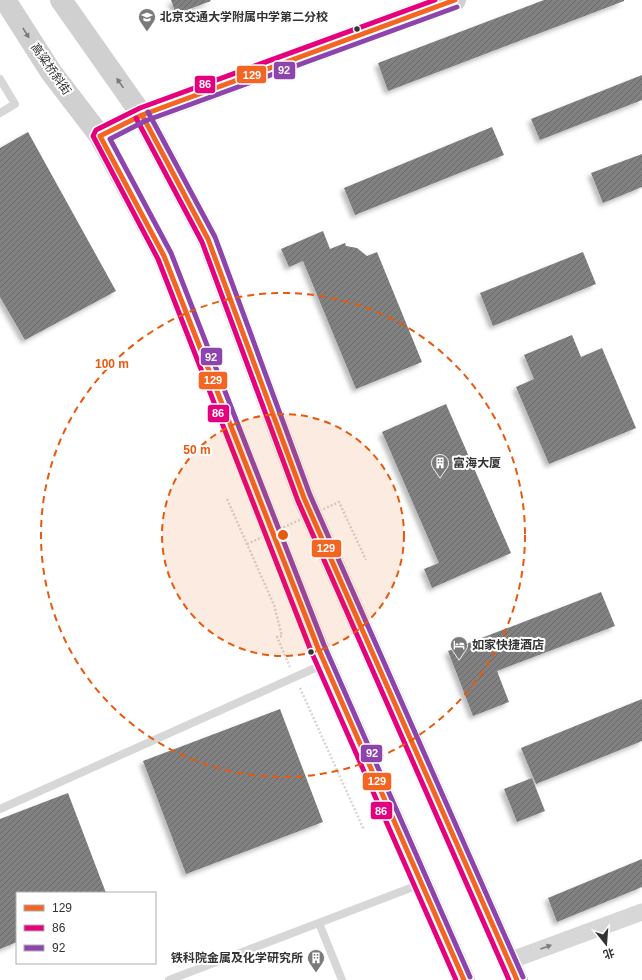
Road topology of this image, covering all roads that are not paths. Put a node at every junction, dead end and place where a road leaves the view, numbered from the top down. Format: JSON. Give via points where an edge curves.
{"nodes":[{"id":1,"x":5,"y":0,"type":"edge"},
{"id":2,"x":60,"y":0,"type":"edge"},
{"id":3,"x":455,"y":0,"type":"edge"},
{"id":4,"x":0,"y":79,"type":"edge"},
{"id":5,"x":0,"y":113,"type":"edge"},
{"id":6,"x":142,"y":115,"type":"junction"},
{"id":7,"x":100,"y":136,"type":"junction"},
{"id":8,"x":325,"y":664,"type":"junction"},
{"id":9,"x":0,"y":810,"type":"edge"},
{"id":10,"x":422,"y":883,"type":"junction"},
{"id":11,"x":642,"y":912,"type":"edge"},
{"id":12,"x":319,"y":923,"type":"junction"},
{"id":13,"x":513,"y":970,"type":"edge"},
{"id":14,"x":169,"y":980,"type":"edge"},
{"id":15,"x":342,"y":980,"type":"edge"},
{"id":16,"x":464,"y":980,"type":"edge"}],
"edges":[{"from":1,"to":7,"type":"main road","name":"高粱桥斜街","one_way":true,"via":[[50,72]]},
{"from":6,"to":2,"type":"main road","one_way":true},
{"from":3,"to":6,"type":"main road"},
{"from":4,"to":5,"type":"lane","via":[[15,104]]},
{"from":6,"to":7,"type":"main road"},
{"from":6,"to":13,"type":"main road","via":[[208,240],[304,498]]},
{"from":7,"to":8,"type":"main road","name":"高粱桥斜街","via":[[164,256]]},
{"from":8,"to":9,"type":"lane"},
{"from":8,"to":10,"type":"main road","name":"高粱桥斜街"},
{"from":10,"to":12,"type":"lane"},
{"from":10,"to":16,"type":"main road","name":"高粱桥斜街"},
{"from":13,"to":11,"type":"street","one_way":true},
{"from":12,"to":14,"type":"lane"},
{"from":12,"to":15,"type":"lane"}]}
